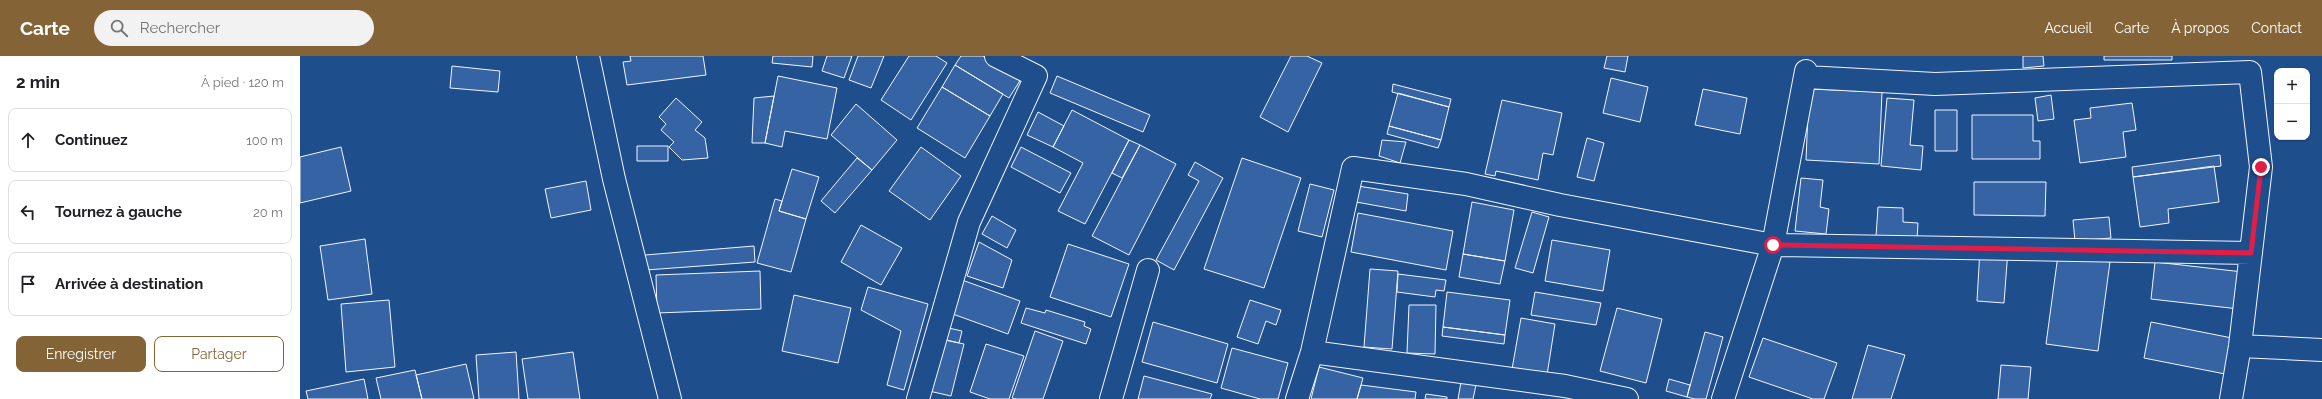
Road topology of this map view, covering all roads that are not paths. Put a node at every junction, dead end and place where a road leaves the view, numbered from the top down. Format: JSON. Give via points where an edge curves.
{"nodes":[{"id":1,"x":588,"y":56,"type":"edge"},
{"id":2,"x":996,"y":56,"type":"edge"},
{"id":3,"x":2251,"y":64,"type":"edge"},
{"id":4,"x":1773,"y":245,"type":"junction"},
{"id":5,"x":2251,"y":253,"type":"junction"},
{"id":6,"x":1148,"y":270,"type":"dead end"},
{"id":7,"x":2240,"y":346,"type":"junction"},
{"id":8,"x":2322,"y":350,"type":"edge"},
{"id":9,"x":1312,"y":352,"type":"junction"},
{"id":10,"x":670,"y":399,"type":"edge"},
{"id":11,"x":918,"y":399,"type":"edge"},
{"id":12,"x":1111,"y":399,"type":"edge"},
{"id":13,"x":1297,"y":399,"type":"edge"},
{"id":14,"x":1627,"y":399,"type":"edge"},
{"id":15,"x":1723,"y":399,"type":"edge"},
{"id":16,"x":2231,"y":399,"type":"edge"}],
"edges":[{"from":1,"to":10,"type":"street","via":[[614,179]]},
{"from":2,"to":11,"type":"street","via":[[1036,76],[969,222]]},
{"from":3,"to":4,"type":"street","via":[[1935,84],[1806,74]]},
{"from":3,"to":5,"type":"street","via":[[2261,167]]},
{"from":4,"to":5,"type":"street"},
{"from":4,"to":9,"type":"street","via":[[1560,205],[1466,184],[1353,168]]},
{"from":4,"to":15,"type":"street"},
{"from":5,"to":7,"type":"street"},
{"from":6,"to":12,"type":"street"},
{"from":7,"to":8,"type":"street"},
{"from":7,"to":16,"type":"street"},
{"from":9,"to":13,"type":"street"},
{"from":9,"to":14,"type":"street","via":[[1565,386]]}]}
